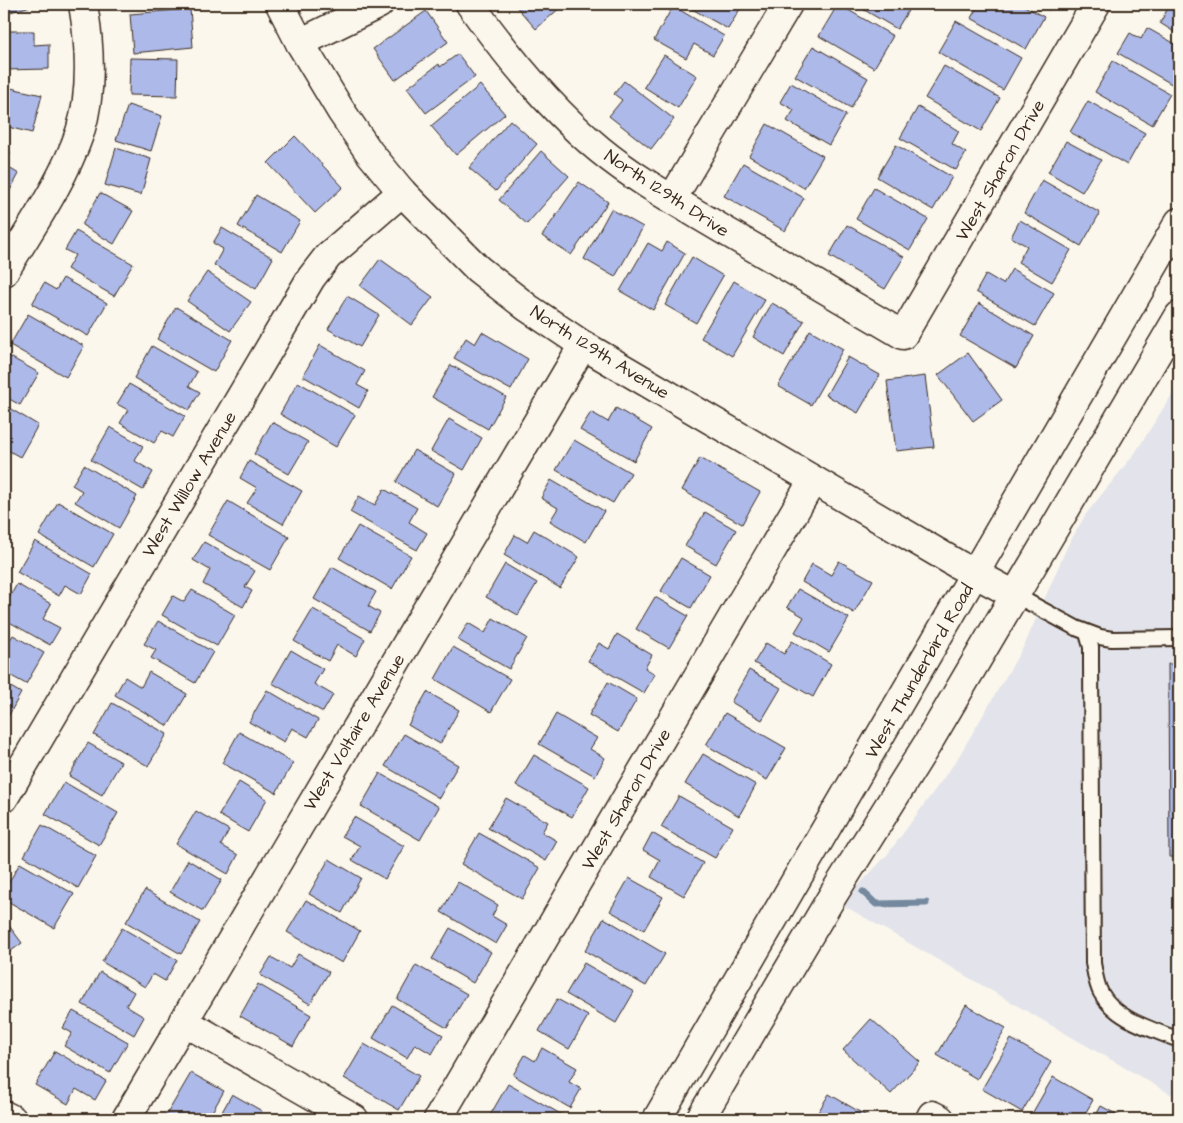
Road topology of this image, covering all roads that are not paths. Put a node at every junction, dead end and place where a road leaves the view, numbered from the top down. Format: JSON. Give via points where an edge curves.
{"nodes":[{"id":1,"x":83,"y":4,"type":"edge"},
{"id":2,"x":280,"y":4,"type":"edge"},
{"id":3,"x":379,"y":4,"type":"edge"},
{"id":4,"x":470,"y":4,"type":"edge"},
{"id":5,"x":788,"y":4,"type":"edge"},
{"id":6,"x":1096,"y":4,"type":"edge"},
{"id":7,"x":300,"y":43,"type":"junction"},
{"id":8,"x":402,"y":192,"type":"junction"},
{"id":9,"x":672,"y":199,"type":"junction"},
{"id":10,"x":1179,"y":222,"type":"edge"},
{"id":11,"x":4,"y":272,"type":"edge"},
{"id":12,"x":1179,"y":316,"type":"edge"},
{"id":13,"x":903,"y":336,"type":"joint"},
{"id":14,"x":583,"y":344,"type":"junction"},
{"id":15,"x":813,"y":480,"type":"junction"},
{"id":16,"x":975,"y":574,"type":"junction"},
{"id":17,"x":1015,"y":595,"type":"junction"},
{"id":18,"x":1088,"y":633,"type":"junction"},
{"id":19,"x":1179,"y":638,"type":"edge"},
{"id":20,"x":4,"y":798,"type":"edge"},
{"id":21,"x":183,"y":1021,"type":"junction"},
{"id":22,"x":1179,"y":1040,"type":"edge"},
{"id":23,"x":4,"y":1115,"type":"edge"},
{"id":24,"x":12,"y":1119,"type":"edge"},
{"id":25,"x":126,"y":1119,"type":"edge"},
{"id":26,"x":354,"y":1119,"type":"edge"},
{"id":27,"x":438,"y":1119,"type":"edge"},
{"id":28,"x":657,"y":1119,"type":"edge"},
{"id":29,"x":700,"y":1119,"type":"edge"}],
"edges":[{"from":1,"to":11,"type":"street","via":[[89,69],[88,93],[80,130],[64,169]]},
{"from":2,"to":7,"type":"street","name":"North 129th Avenue"},
{"from":3,"to":7,"type":"street"},
{"from":4,"to":9,"type":"street","name":"North 129th Drive","via":[[516,64],[569,123],[629,172]]},
{"from":5,"to":9,"type":"street"},
{"from":6,"to":13,"type":"street","name":"West Sharon Drive"},
{"from":7,"to":8,"type":"street","name":"North 129th Avenue","via":[[369,152]]},
{"from":8,"to":14,"type":"street","name":"North 129th Avenue","via":[[478,269],[528,308]]},
{"from":8,"to":20,"type":"street","name":"West Willow Avenue","via":[[328,256],[311,278]]},
{"from":9,"to":13,"type":"street","name":"North 129th Drive"},
{"from":10,"to":16,"type":"street","name":"West Thunderbird Road"},
{"from":12,"to":17,"type":"street"},
{"from":14,"to":15,"type":"street","name":"North 129th Avenue"},
{"from":14,"to":21,"type":"street","name":"West Voltaire Avenue"},
{"from":15,"to":16,"type":"street","name":"North 129th Avenue"},
{"from":15,"to":27,"type":"street","name":"West Sharon Drive"},
{"from":16,"to":17,"type":"street","name":"North 129th Avenue"},
{"from":16,"to":28,"type":"street","name":"West Thunderbird Road"},
{"from":17,"to":18,"type":"lane"},
{"from":17,"to":29,"type":"street"},
{"from":18,"to":19,"type":"lane","via":[[1112,639]]},
{"from":18,"to":22,"type":"lane","via":[[1091,647],[1095,977],[1111,1006],[1142,1025]]},
{"from":21,"to":25,"type":"street","name":"West Voltaire Avenue"},
{"from":21,"to":26,"type":"street"},
{"from":23,"to":24,"type":"street"}]}
